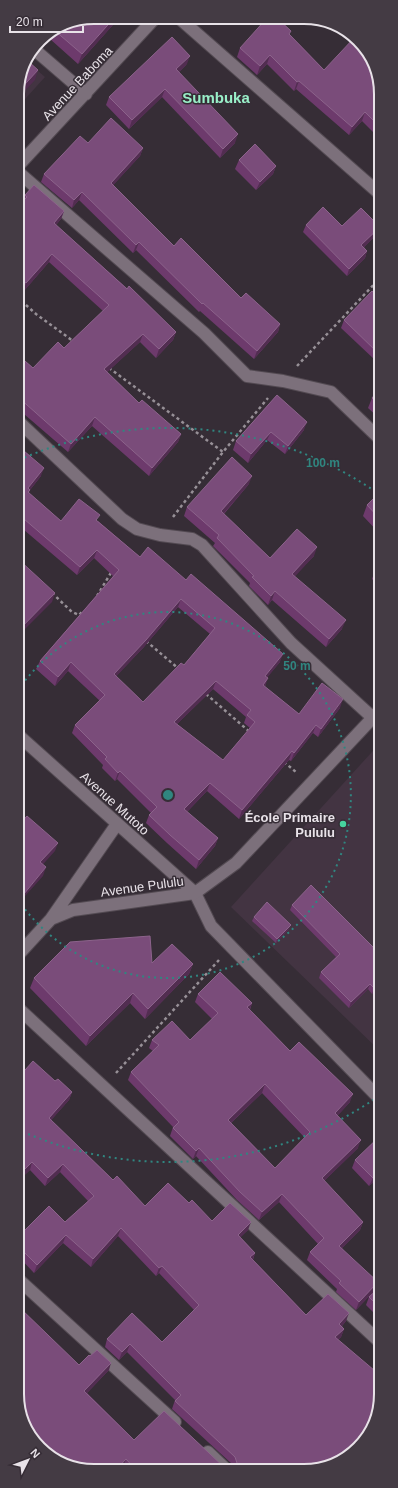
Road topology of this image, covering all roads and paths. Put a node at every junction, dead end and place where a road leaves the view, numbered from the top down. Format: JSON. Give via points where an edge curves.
{"nodes":[{"id":1,"x":150,"y":24,"type":"edge"},
{"id":2,"x":186,"y":24,"type":"edge"},
{"id":3,"x":37,"y":52,"type":"edge"},
{"id":4,"x":86,"y":94,"type":"junction"},
{"id":5,"x":24,"y":160,"type":"edge"},
{"id":6,"x":24,"y":177,"type":"edge"},
{"id":7,"x":374,"y":189,"type":"edge"},
{"id":8,"x":374,"y":285,"type":"edge"},
{"id":9,"x":24,"y":303,"type":"edge"},
{"id":10,"x":73,"y":342,"type":"edge"},
{"id":11,"x":104,"y":364,"type":"edge"},
{"id":12,"x":283,"y":381,"type":"junction"},
{"id":13,"x":24,"y":427,"type":"edge"},
{"id":14,"x":374,"y":433,"type":"edge"},
{"id":15,"x":223,"y":452,"type":"junction"},
{"id":16,"x":160,"y":535,"type":"junction"},
{"id":17,"x":113,"y":570,"type":"edge"},
{"id":18,"x":50,"y":592,"type":"edge"},
{"id":19,"x":93,"y":600,"type":"edge"},
{"id":20,"x":85,"y":610,"type":"edge"},
{"id":21,"x":144,"y":639,"type":"edge"},
{"id":22,"x":179,"y":670,"type":"edge"},
{"id":23,"x":203,"y":691,"type":"edge"},
{"id":24,"x":374,"y":711,"type":"edge"},
{"id":25,"x":374,"y":715,"type":"edge"},
{"id":26,"x":256,"y":737,"type":"edge"},
{"id":27,"x":24,"y":740,"type":"edge"},
{"id":28,"x":280,"y":758,"type":"edge"},
{"id":29,"x":310,"y":784,"type":"junction"},
{"id":30,"x":117,"y":824,"type":"junction"},
{"id":31,"x":195,"y":893,"type":"junction"},
{"id":32,"x":51,"y":919,"type":"junction"},
{"id":33,"x":232,"y":946,"type":"junction"},
{"id":34,"x":24,"y":948,"type":"edge"},
{"id":35,"x":24,"y":1014,"type":"edge"},
{"id":36,"x":103,"y":1086,"type":"junction"},
{"id":37,"x":374,"y":1091,"type":"edge"},
{"id":38,"x":24,"y":1284,"type":"edge"},
{"id":39,"x":374,"y":1337,"type":"edge"},
{"id":40,"x":181,"y":1427,"type":"edge"},
{"id":41,"x":198,"y":1443,"type":"edge"},
{"id":42,"x":221,"y":1464,"type":"edge"}],
"edges":[{"from":1,"to":4,"type":"street","name":"Avenue Baboma"},
{"from":2,"to":7,"type":"street"},
{"from":3,"to":4,"type":"street"},
{"from":4,"to":5,"type":"street","name":"Avenue Baboma"},
{"from":6,"to":12,"type":"street","via":[[204,333],[247,376]]},
{"from":8,"to":12,"type":"path"},
{"from":9,"to":10,"type":"path"},
{"from":11,"to":15,"type":"path"},
{"from":12,"to":14,"type":"street","via":[[331,392]]},
{"from":12,"to":15,"type":"path"},
{"from":13,"to":16,"type":"street","via":[[122,519],[137,529]]},
{"from":15,"to":16,"type":"path"},
{"from":16,"to":24,"type":"street","via":[[192,539],[202,545],[291,643]]},
{"from":17,"to":19,"type":"path"},
{"from":18,"to":20,"type":"path","via":[[72,612],[79,615]]},
{"from":21,"to":22,"type":"path"},
{"from":23,"to":26,"type":"path"},
{"from":25,"to":29,"type":"street","name":"Avenue Pululu"},
{"from":27,"to":30,"type":"street","name":"Avenue Mutoto"},
{"from":28,"to":29,"type":"path"},
{"from":29,"to":31,"type":"street","name":"Avenue Pululu","via":[[236,863]]},
{"from":30,"to":31,"type":"street","name":"Avenue Mutoto"},
{"from":30,"to":32,"type":"street"},
{"from":31,"to":32,"type":"street","name":"Avenue Pululu","via":[[73,910]]},
{"from":31,"to":33,"type":"street","via":[[211,926]]},
{"from":32,"to":34,"type":"street","name":"Avenue Pululu"},
{"from":33,"to":36,"type":"path"},
{"from":33,"to":37,"type":"street"},
{"from":35,"to":36,"type":"street"},
{"from":36,"to":39,"type":"street"},
{"from":38,"to":40,"type":"street"},
{"from":41,"to":42,"type":"street"}]}
